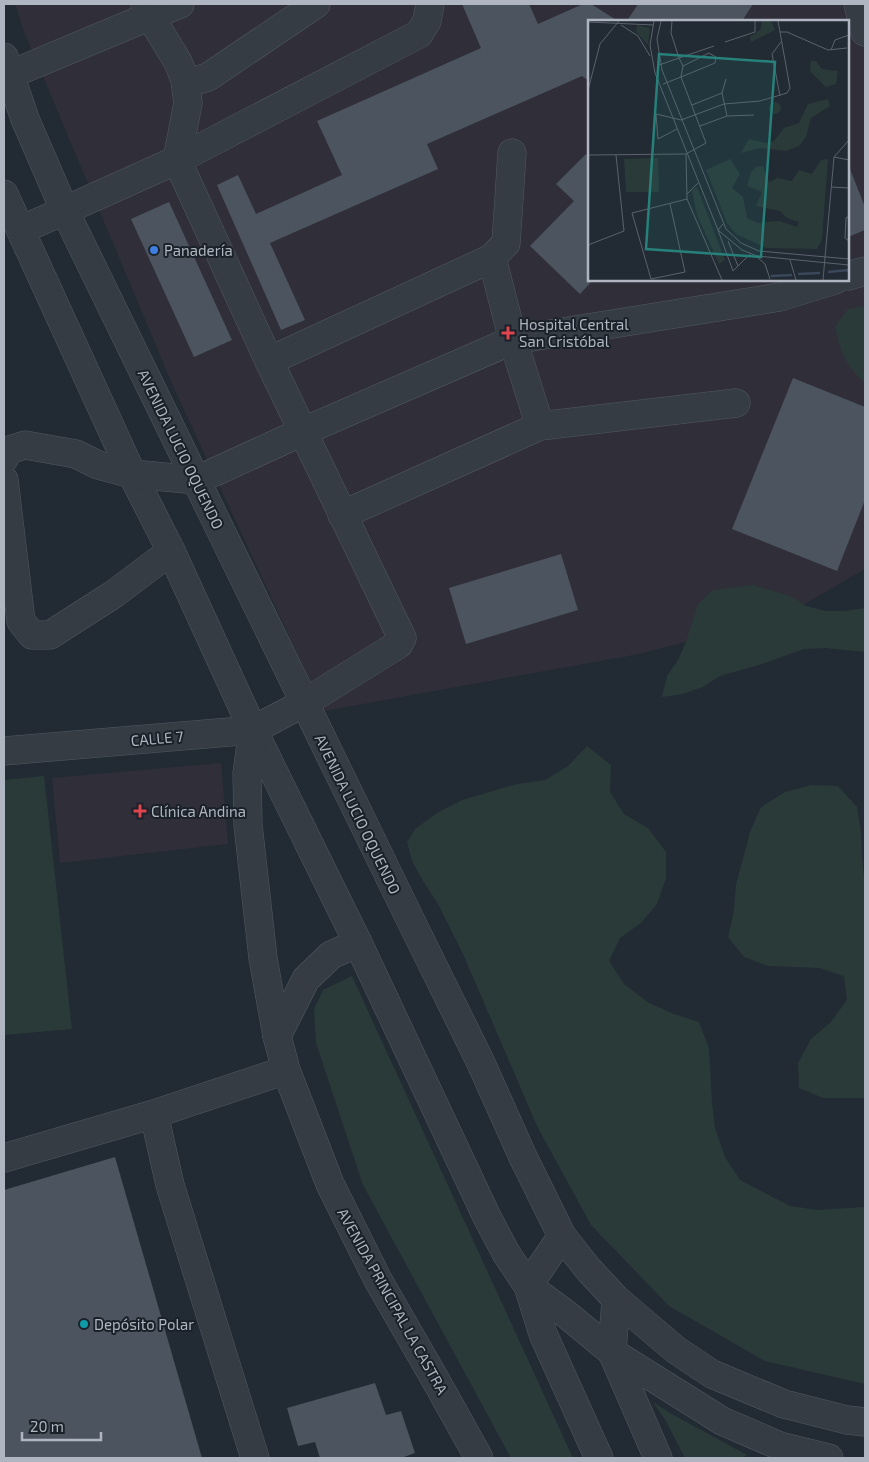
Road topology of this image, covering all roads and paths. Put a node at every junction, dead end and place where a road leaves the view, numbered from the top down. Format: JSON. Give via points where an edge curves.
{"nodes":[{"id":1,"x":180,"y":4,"type":"edge"},
{"id":2,"x":316,"y":4,"type":"edge"},
{"id":3,"x":430,"y":4,"type":"edge"},
{"id":4,"x":858,"y":4,"type":"edge"},
{"id":5,"x":148,"y":10,"type":"edge"},
{"id":6,"x":865,"y":32,"type":"edge"},
{"id":7,"x":6,"y":70,"type":"edge"},
{"id":8,"x":185,"y":80,"type":"junction"},
{"id":9,"x":512,"y":153,"type":"dead end"},
{"id":10,"x":177,"y":160,"type":"junction"},
{"id":11,"x":4,"y":194,"type":"edge"},
{"id":12,"x":64,"y":209,"type":"junction"},
{"id":13,"x":21,"y":230,"type":"junction"},
{"id":14,"x":492,"y":258,"type":"junction"},
{"id":15,"x":865,"y":271,"type":"edge"},
{"id":16,"x":849,"y":276,"type":"edge"},
{"id":17,"x":833,"y":281,"type":"edge"},
{"id":18,"x":513,"y":340,"type":"junction"},
{"id":19,"x":269,"y":361,"type":"junction"},
{"id":20,"x":736,"y":403,"type":"dead end"},
{"id":21,"x":540,"y":426,"type":"junction"},
{"id":22,"x":302,"y":432,"type":"junction"},
{"id":23,"x":4,"y":459,"type":"edge"},
{"id":24,"x":132,"y":474,"type":"junction"},
{"id":25,"x":4,"y":480,"type":"edge"},
{"id":26,"x":197,"y":480,"type":"junction"},
{"id":27,"x":342,"y":515,"type":"junction"},
{"id":28,"x":171,"y":551,"type":"junction"},
{"id":29,"x":304,"y":703,"type":"junction"},
{"id":30,"x":254,"y":730,"type":"junction"},
{"id":31,"x":4,"y":751,"type":"edge"},
{"id":32,"x":358,"y":942,"type":"junction"},
{"id":33,"x":278,"y":1036,"type":"junction"},
{"id":34,"x":286,"y":1070,"type":"junction"},
{"id":35,"x":154,"y":1114,"type":"junction"},
{"id":36,"x":4,"y":1158,"type":"edge"},
{"id":37,"x":562,"y":1236,"type":"junction"},
{"id":38,"x":528,"y":1286,"type":"junction"},
{"id":39,"x":616,"y":1299,"type":"junction"},
{"id":40,"x":612,"y":1352,"type":"junction"},
{"id":41,"x":865,"y":1422,"type":"edge"},
{"id":42,"x":773,"y":1452,"type":"edge"},
{"id":43,"x":255,"y":1458,"type":"edge"},
{"id":44,"x":479,"y":1458,"type":"edge"},
{"id":45,"x":599,"y":1458,"type":"edge"},
{"id":46,"x":658,"y":1458,"type":"edge"},
{"id":47,"x":827,"y":1458,"type":"edge"}],
"edges":[{"from":1,"to":5,"type":"street"},
{"from":2,"to":8,"type":"street","via":[[208,77]]},
{"from":3,"to":10,"type":"street","via":[[429,15],[419,34]]},
{"from":4,"to":6,"type":"street"},
{"from":5,"to":7,"type":"street"},
{"from":5,"to":8,"type":"street"},
{"from":7,"to":12,"type":"street","name":"AVENIDA LUCIO OQUENDO"},
{"from":8,"to":10,"type":"street","via":[[188,103]]},
{"from":9,"to":14,"type":"street","via":[[506,243]]},
{"from":10,"to":12,"type":"street"},
{"from":10,"to":19,"type":"street"},
{"from":11,"to":13,"type":"street"},
{"from":12,"to":13,"type":"street"},
{"from":12,"to":26,"type":"street","name":"AVENIDA LUCIO OQUENDO"},
{"from":13,"to":24,"type":"street"},
{"from":14,"to":18,"type":"street"},
{"from":14,"to":19,"type":"street"},
{"from":15,"to":16,"type":"street"},
{"from":17,"to":18,"type":"street","via":[[780,297]]},
{"from":18,"to":21,"type":"street"},
{"from":18,"to":22,"type":"street"},
{"from":19,"to":22,"type":"street"},
{"from":20,"to":21,"type":"street"},
{"from":21,"to":27,"type":"street"},
{"from":22,"to":26,"type":"street"},
{"from":22,"to":27,"type":"street"},
{"from":23,"to":24,"type":"street","via":[[9,450],[25,445],[76,454],[98,465]]},
{"from":24,"to":26,"type":"street"},
{"from":24,"to":28,"type":"street"},
{"from":25,"to":28,"type":"street","via":[[21,621],[32,635],[50,635],[114,594]]},
{"from":26,"to":29,"type":"street","name":"AVENIDA LUCIO OQUENDO"},
{"from":27,"to":29,"type":"street","name":"CALLE 7","via":[[402,638],[399,644]]},
{"from":28,"to":30,"type":"street"},
{"from":29,"to":30,"type":"street","name":"CALLE 7"},
{"from":29,"to":37,"type":"street","name":"AVENIDA LUCIO OQUENDO"},
{"from":30,"to":31,"type":"street","name":"CALLE 7"},
{"from":30,"to":32,"type":"street"},
{"from":30,"to":33,"type":"street","name":"AVENIDA PRINCIPAL LA CASTRA","via":[[247,774],[248,826],[263,958]]},
{"from":32,"to":33,"type":"street","via":[[331,955],[306,979]]},
{"from":32,"to":38,"type":"street","via":[[487,1217]]},
{"from":33,"to":34,"type":"street","name":"AVENIDA PRINCIPAL LA CASTRA"},
{"from":34,"to":35,"type":"street"},
{"from":34,"to":44,"type":"street","name":"AVENIDA PRINCIPAL LA CASTRA","via":[[335,1193],[378,1280]]},
{"from":35,"to":36,"type":"street"},
{"from":35,"to":43,"type":"street","via":[[170,1185]]},
{"from":37,"to":38,"type":"street"},
{"from":37,"to":39,"type":"street","name":"AVENIDA LUCIO OQUENDO"},
{"from":38,"to":40,"type":"street"},
{"from":38,"to":45,"type":"street","via":[[543,1334]]},
{"from":39,"to":40,"type":"street"},
{"from":39,"to":41,"type":"street","name":"AVENIDA LUCIO OQUENDO","via":[[676,1350],[712,1374],[784,1404]]},
{"from":40,"to":42,"type":"street"},
{"from":40,"to":46,"type":"street"},
{"from":42,"to":47,"type":"street"}]}
